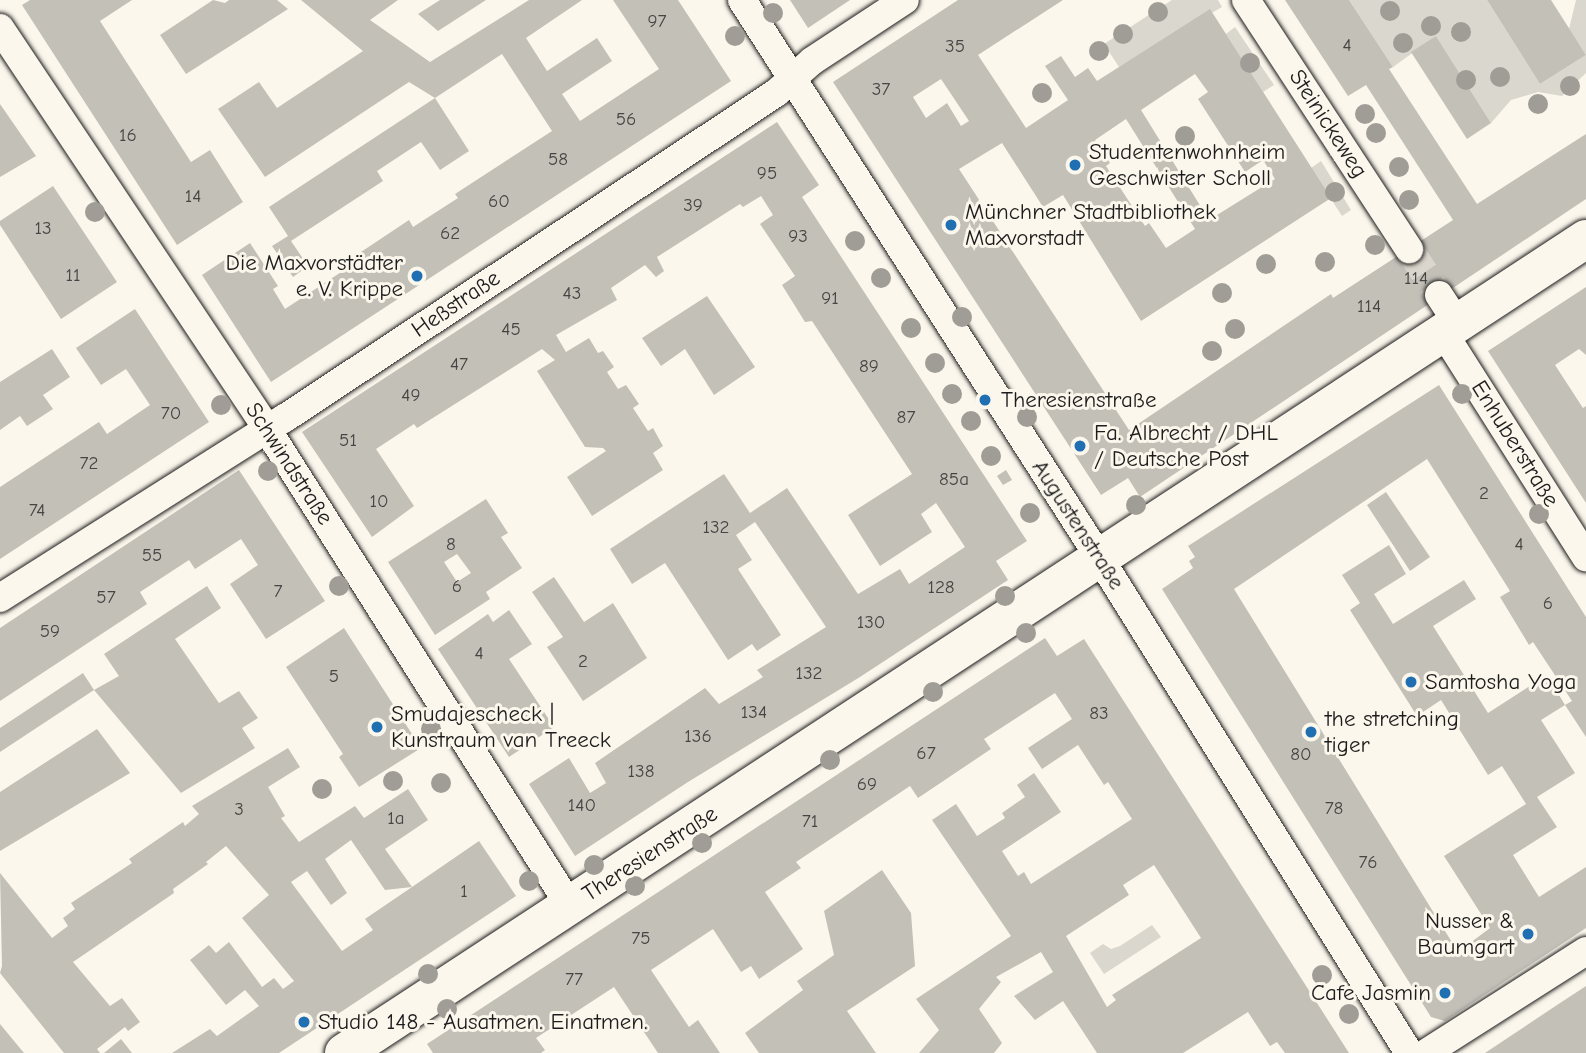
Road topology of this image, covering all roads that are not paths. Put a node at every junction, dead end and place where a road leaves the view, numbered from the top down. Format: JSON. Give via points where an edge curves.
{"nodes":[{"id":1,"x":742,"y":0,"type":"edge"},
{"id":2,"x":905,"y":0,"type":"edge"},
{"id":3,"x":1246,"y":0,"type":"edge"},
{"id":4,"x":0,"y":28,"type":"edge"},
{"id":5,"x":793,"y":79,"type":"junction"},
{"id":6,"x":1586,"y":239,"type":"edge"},
{"id":7,"x":1409,"y":248,"type":"tunnel mouth"},
{"id":8,"x":1447,"y":317,"type":"junction"},
{"id":9,"x":267,"y":429,"type":"junction"},
{"id":10,"x":1586,"y":556,"type":"edge"},
{"id":11,"x":1099,"y":557,"type":"junction"},
{"id":12,"x":0,"y":598,"type":"edge"},
{"id":13,"x":570,"y":906,"type":"junction"},
{"id":14,"x":1586,"y":951,"type":"edge"},
{"id":15,"x":344,"y":1053,"type":"edge"},
{"id":16,"x":1409,"y":1053,"type":"edge"},
{"id":17,"x":1426,"y":1053,"type":"edge"}],
"edges":[{"from":1,"to":5,"type":"street","name":"Augustenstraße"},
{"from":2,"to":5,"type":"street","name":"Heßstraße","via":[[812,61]]},
{"from":3,"to":7,"type":"street","name":"Steinickeweg"},
{"from":4,"to":9,"type":"street","name":"Schwindstraße"},
{"from":5,"to":9,"type":"street","name":"Heßstraße"},
{"from":5,"to":11,"type":"street","name":"Augustenstraße"},
{"from":6,"to":8,"type":"main road","name":"Theresienstraße"},
{"from":8,"to":10,"type":"street","name":"Enhuberstraße"},
{"from":8,"to":11,"type":"main road","name":"Theresienstraße"},
{"from":9,"to":12,"type":"street","name":"Heßstraße"},
{"from":9,"to":13,"type":"street","name":"Schwindstraße"},
{"from":11,"to":13,"type":"main road","name":"Theresienstraße"},
{"from":11,"to":16,"type":"street","name":"Augustenstraße"},
{"from":13,"to":15,"type":"main road","name":"Theresienstraße"},
{"from":14,"to":17,"type":"street"}]}
